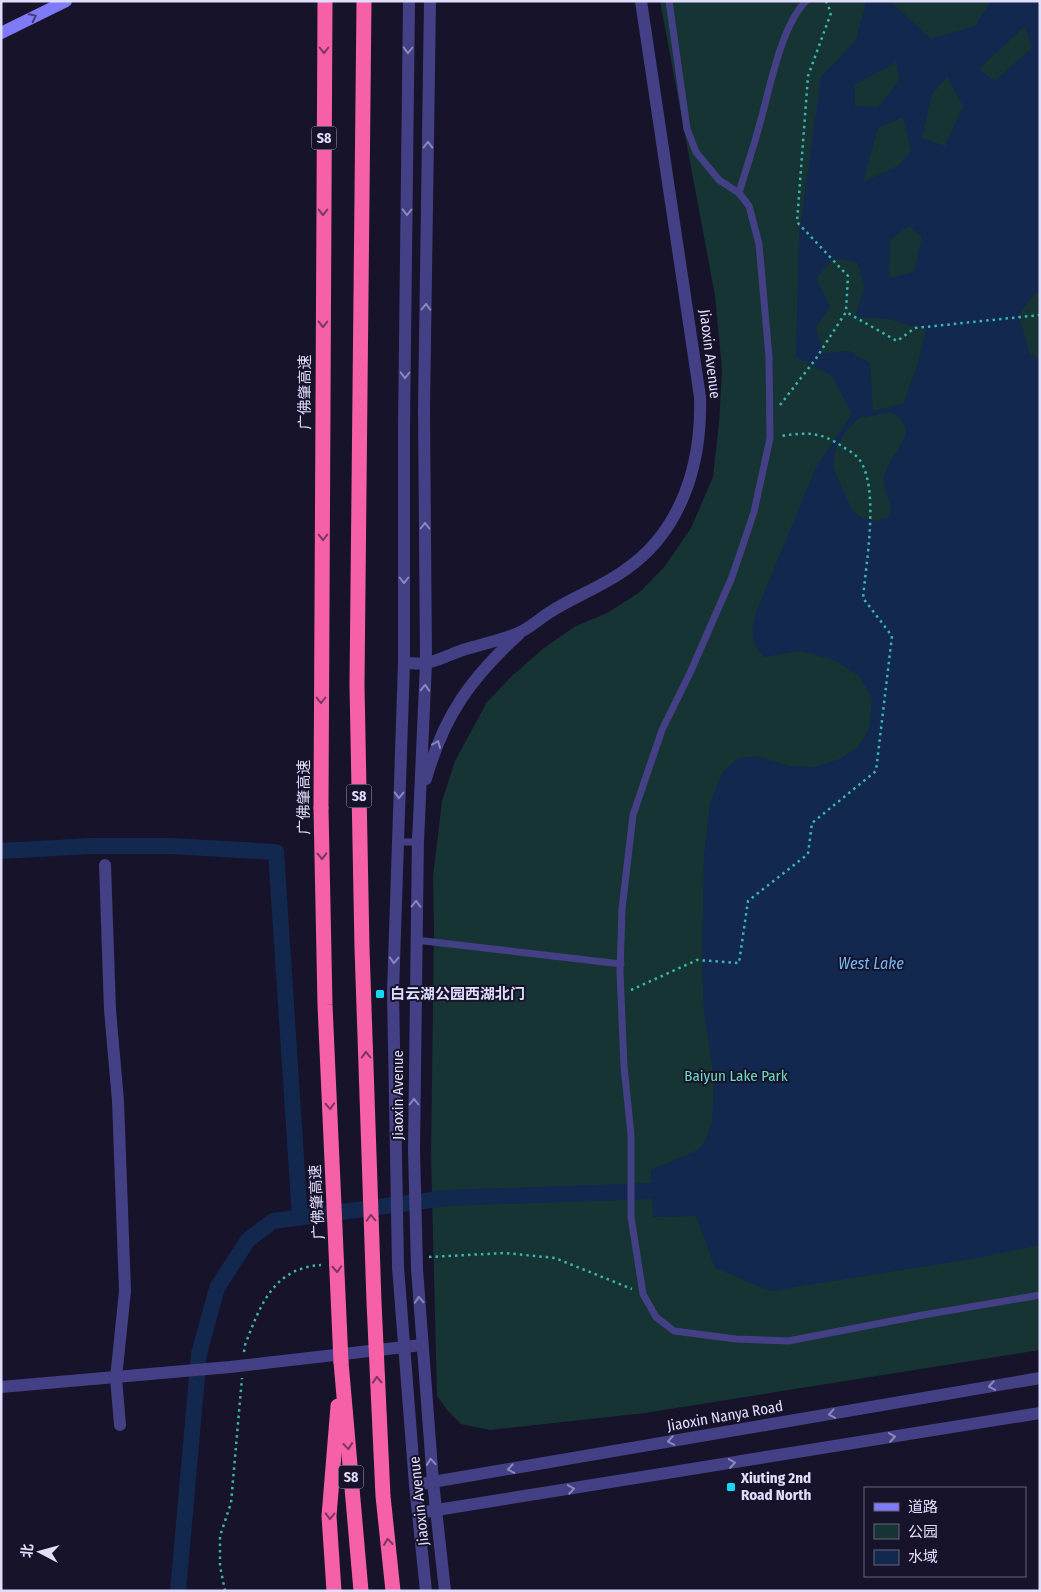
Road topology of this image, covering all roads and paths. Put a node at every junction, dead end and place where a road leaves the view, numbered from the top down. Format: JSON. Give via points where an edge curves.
{"nodes":[{"id":1,"x":66,"y":1,"type":"edge"},
{"id":2,"x":325,"y":1,"type":"edge"},
{"id":3,"x":364,"y":1,"type":"edge"},
{"id":4,"x":409,"y":1,"type":"edge"},
{"id":5,"x":430,"y":1,"type":"edge"},
{"id":6,"x":641,"y":1,"type":"edge"},
{"id":7,"x":668,"y":1,"type":"edge"},
{"id":8,"x":806,"y":1,"type":"edge"},
{"id":9,"x":826,"y":1,"type":"edge"},
{"id":10,"x":1,"y":33,"type":"edge"},
{"id":11,"x":739,"y":193,"type":"junction"},
{"id":12,"x":846,"y":312,"type":"junction"},
{"id":13,"x":1040,"y":315,"type":"edge"},
{"id":14,"x":770,"y":418,"type":"junction"},
{"id":15,"x":770,"y":438,"type":"junction"},
{"id":16,"x":522,"y":631,"type":"junction"},
{"id":17,"x":404,"y":663,"type":"junction"},
{"id":18,"x":426,"y":663,"type":"junction"},
{"id":19,"x":397,"y":842,"type":"junction"},
{"id":20,"x":418,"y":842,"type":"junction"},
{"id":21,"x":105,"y":865,"type":"dead end"},
{"id":22,"x":416,"y":940,"type":"junction"},
{"id":23,"x":621,"y":964,"type":"junction"},
{"id":24,"x":621,"y":995,"type":"junction"},
{"id":25,"x":1040,"y":1295,"type":"edge"},
{"id":26,"x":422,"y":1345,"type":"junction"},
{"id":27,"x":404,"y":1347,"type":"junction"},
{"id":28,"x":341,"y":1362,"type":"junction"},
{"id":29,"x":116,"y":1378,"type":"junction"},
{"id":30,"x":1040,"y":1378,"type":"edge"},
{"id":31,"x":1,"y":1387,"type":"edge"},
{"id":32,"x":1040,"y":1413,"type":"edge"},
{"id":33,"x":120,"y":1425,"type":"dead end"},
{"id":34,"x":433,"y":1482,"type":"junction"},
{"id":35,"x":415,"y":1485,"type":"junction"},
{"id":36,"x":437,"y":1510,"type":"junction"},
{"id":37,"x":418,"y":1513,"type":"junction"},
{"id":38,"x":334,"y":1591,"type":"edge"},
{"id":39,"x":361,"y":1591,"type":"edge"},
{"id":40,"x":393,"y":1591,"type":"edge"},
{"id":41,"x":426,"y":1591,"type":"edge"},
{"id":42,"x":445,"y":1591,"type":"edge"}],
"edges":[{"from":10,"to":1,"type":"main road","one_way":true},
{"from":2,"to":28,"type":"highway","name":"广佛肇高速","number":"S8","one_way":true,"bridge":true,"via":[[321,808],[325,1005]]},
{"from":40,"to":3,"type":"highway","number":"S8","one_way":true,"bridge":true,"via":[[383,1496],[374,1302],[358,776]]},
{"from":4,"to":17,"type":"street","name":"Jiaoxin Avenue","one_way":true},
{"from":18,"to":5,"type":"street","one_way":true,"via":[[424,409]]},
{"from":6,"to":16,"type":"street","name":"Jiaoxin Avenue","via":[[697,368],[701,423],[699,445],[684,497],[675,515],[645,554],[610,580],[567,602]]},
{"from":7,"to":11,"type":"lane","via":[[687,129],[696,152],[719,180]]},
{"from":8,"to":11,"type":"lane","via":[[782,44]]},
{"from":9,"to":12,"type":"path","via":[[831,14],[808,76],[797,222],[848,276]]},
{"from":11,"to":14,"type":"lane","via":[[749,206],[759,244],[769,357]]},
{"from":12,"to":13,"type":"path","via":[[897,342],[916,328]]},
{"from":12,"to":14,"type":"path","via":[[815,360]]},
{"from":14,"to":15,"type":"lane"},
{"from":15,"to":23,"type":"lane","via":[[754,512],[732,577],[662,730],[633,815],[622,909]]},
{"from":15,"to":24,"type":"path","via":[[814,434],[830,438],[858,459],[868,480],[871,515],[863,598],[892,636],[876,771],[812,823],[808,854],[748,901],[739,963],[697,960]]},
{"from":16,"to":18,"type":"street","name":"Jiaoxin Avenue"},
{"from":20,"to":16,"type":"street","name":"Jiaoxin Avenue","one_way":true,"via":[[426,780],[445,724],[485,667]]},
{"from":17,"to":18,"type":"street","name":"Jiaoxin Avenue"},
{"from":17,"to":19,"type":"street","name":"Jiaoxin Avenue","one_way":true},
{"from":20,"to":18,"type":"street","one_way":true},
{"from":19,"to":20,"type":"lane"},
{"from":19,"to":27,"type":"street","name":"Jiaoxin Avenue","one_way":true,"bridge":true,"via":[[393,992],[398,1267]]},
{"from":22,"to":20,"type":"street","name":"Jiaoxin Avenue","one_way":true},
{"from":21,"to":29,"type":"street","via":[[125,1291]]},
{"from":22,"to":23,"type":"lane"},
{"from":26,"to":22,"type":"street","name":"Jiaoxin Avenue","one_way":true,"bridge":true,"via":[[414,1150]]},
{"from":23,"to":24,"type":"lane"},
{"from":24,"to":25,"type":"lane","via":[[631,1135],[631,1217],[643,1294],[656,1316],[674,1331],[736,1339],[788,1341]]},
{"from":26,"to":27,"type":"street"},
{"from":34,"to":26,"type":"street","name":"Jiaoxin Avenue","one_way":true},
{"from":27,"to":29,"type":"street"},
{"from":27,"to":35,"type":"street","name":"Jiaoxin Avenue"},
{"from":28,"to":38,"type":"highway","one_way":true,"via":[[329,1516]]},
{"from":28,"to":39,"type":"highway","name":"广佛肇高速","number":"S8","one_way":true},
{"from":29,"to":31,"type":"street"},
{"from":29,"to":33,"type":"street"},
{"from":30,"to":34,"type":"street","name":"Jiaoxin Nanya Road","one_way":true},
{"from":36,"to":32,"type":"street","one_way":true},
{"from":34,"to":35,"type":"street","name":"Jiaoxin Nanya Road"},
{"from":34,"to":36,"type":"street","name":"Jiaoxin Avenue"},
{"from":35,"to":37,"type":"street","name":"Jiaoxin Avenue"},
{"from":36,"to":37,"type":"street"},
{"from":36,"to":42,"type":"street","name":"Jiaoxin Avenue"},
{"from":37,"to":41,"type":"street","name":"Jiaoxin Avenue"}]}
